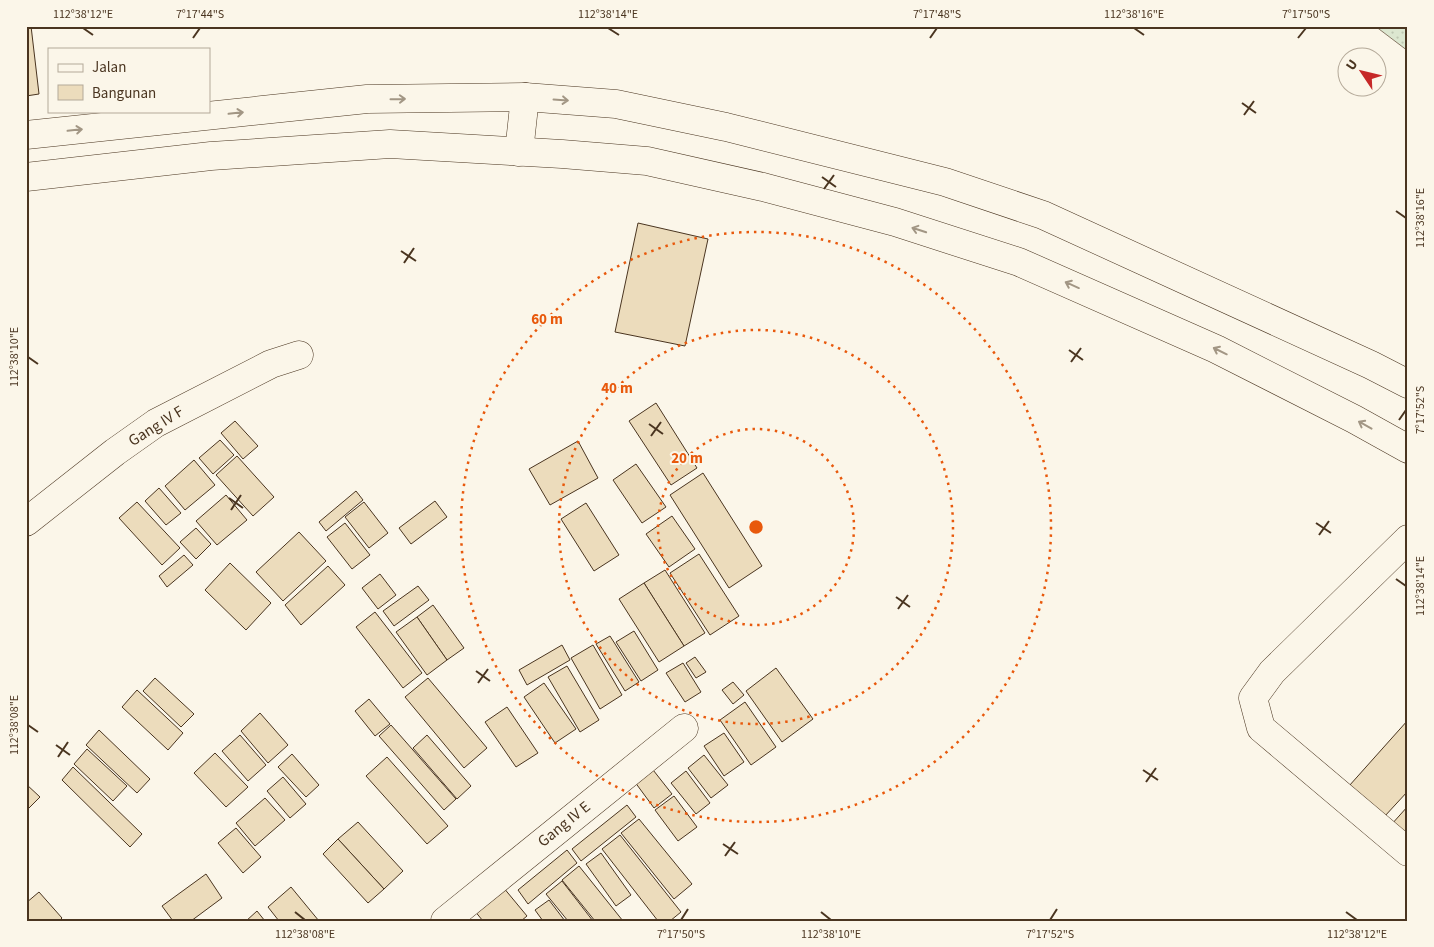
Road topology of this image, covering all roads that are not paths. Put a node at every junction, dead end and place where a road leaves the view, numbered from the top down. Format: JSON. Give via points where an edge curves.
{"nodes":[{"id":1,"x":525,"y":98,"type":"junction"},
{"id":2,"x":26,"y":135,"type":"edge"},
{"id":3,"x":519,"y":152,"type":"junction"},
{"id":4,"x":26,"y":177,"type":"edge"},
{"id":5,"x":300,"y":355,"type":"dead end"},
{"id":6,"x":1408,"y":384,"type":"edge"},
{"id":7,"x":1408,"y":449,"type":"edge"},
{"id":8,"x":26,"y":522,"type":"edge"},
{"id":9,"x":1408,"y":539,"type":"edge"},
{"id":10,"x":684,"y":728,"type":"dead end"},
{"id":11,"x":1408,"y":852,"type":"edge"},
{"id":12,"x":445,"y":921,"type":"edge"}],
"edges":[{"from":2,"to":1,"type":"street","one_way":true,"via":[[367,100]]},
{"from":1,"to":3,"type":"street"},
{"from":1,"to":6,"type":"street","one_way":true,"via":[[616,104],[726,127],[946,182],[1043,215]]},
{"from":3,"to":4,"type":"street","via":[[390,144],[211,156]]},
{"from":7,"to":3,"type":"street","one_way":true,"via":[[1216,349],[1019,262],[895,222],[764,187],[647,161]]},
{"from":5,"to":8,"type":"street","name":"Gang IV F","via":[[271,364],[156,423]]},
{"from":9,"to":11,"type":"street","via":[[1272,672],[1253,698],[1261,728]]},
{"from":10,"to":12,"type":"street","name":"Gang IV E"}]}
